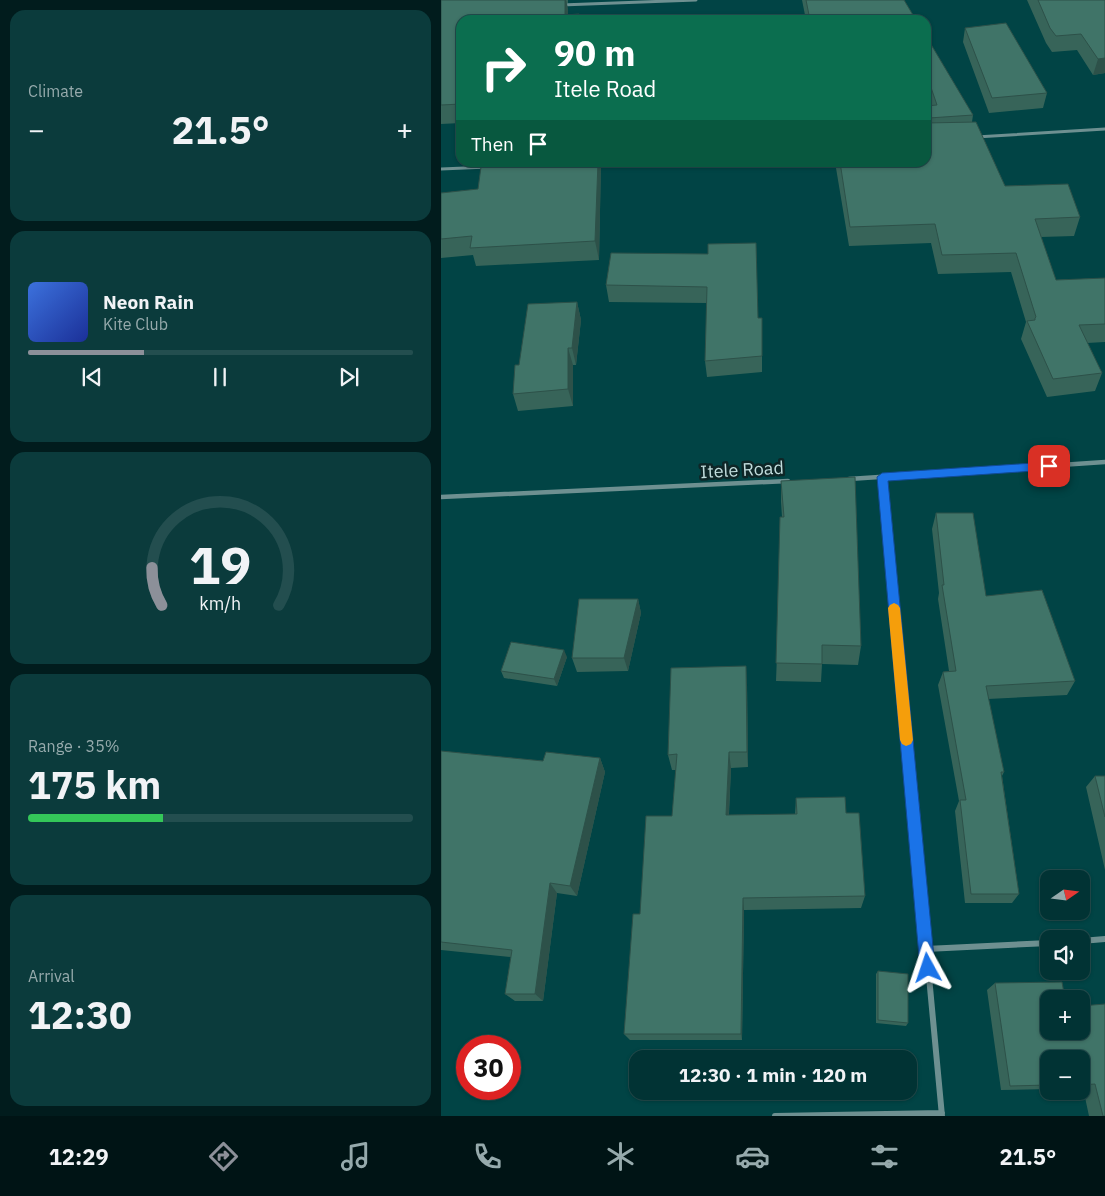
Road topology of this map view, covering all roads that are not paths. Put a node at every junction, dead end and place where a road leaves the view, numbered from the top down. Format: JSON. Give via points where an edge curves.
{"nodes":[{"id":1,"x":696,"y":0,"type":"edge"},
{"id":2,"x":560,"y":5,"type":"edge"},
{"id":3,"x":1105,"y":129,"type":"edge"},
{"id":4,"x":973,"y":137,"type":"edge"},
{"id":5,"x":473,"y":167,"type":"edge"},
{"id":6,"x":441,"y":169,"type":"edge"},
{"id":7,"x":1105,"y":462,"type":"edge"},
{"id":8,"x":882,"y":477,"type":"junction"},
{"id":9,"x":843,"y":479,"type":"edge"},
{"id":10,"x":794,"y":481,"type":"edge"},
{"id":11,"x":441,"y":497,"type":"edge"},
{"id":12,"x":1105,"y":940,"type":"edge"},
{"id":13,"x":1090,"y":941,"type":"edge"},
{"id":14,"x":1040,"y":943,"type":"edge"},
{"id":15,"x":926,"y":949,"type":"junction"},
{"id":16,"x":942,"y":1114,"type":"edge"},
{"id":17,"x":775,"y":1116,"type":"edge"}],
"edges":[{"from":1,"to":2,"type":"street"},
{"from":3,"to":4,"type":"street"},
{"from":5,"to":6,"type":"street"},
{"from":7,"to":8,"type":"street"},
{"from":8,"to":9,"type":"street"},
{"from":8,"to":15,"type":"street"},
{"from":10,"to":11,"type":"street","name":"Itele Road"},
{"from":12,"to":13,"type":"street"},
{"from":14,"to":15,"type":"street"},
{"from":15,"to":16,"type":"street"},
{"from":16,"to":17,"type":"street"}]}
